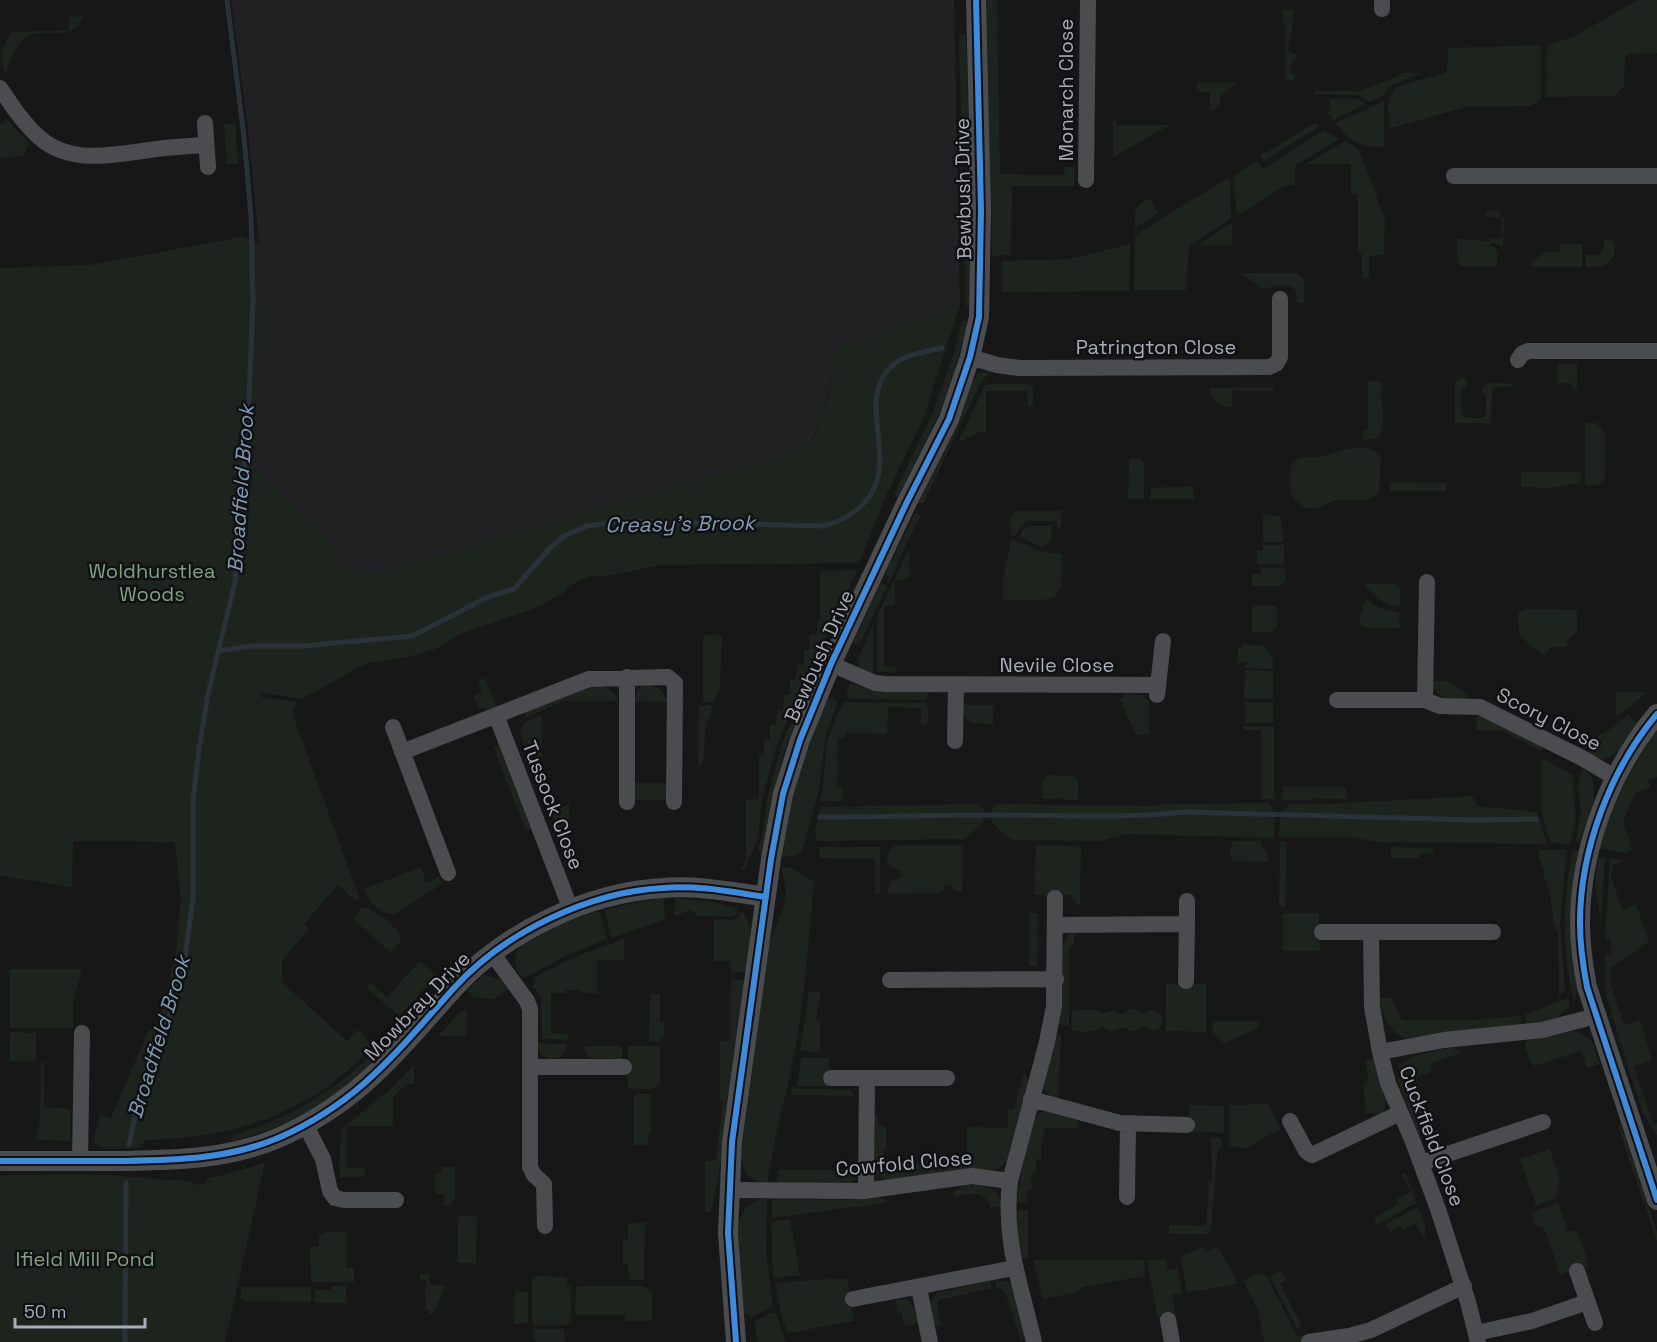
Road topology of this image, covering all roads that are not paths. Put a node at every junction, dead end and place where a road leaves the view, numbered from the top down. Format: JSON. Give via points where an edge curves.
{"nodes":[{"id":1,"x":976,"y":0,"type":"edge"},
{"id":2,"x":1088,"y":0,"type":"edge"},
{"id":3,"x":0,"y":88,"type":"edge"},
{"id":4,"x":205,"y":123,"type":"dead end"},
{"id":5,"x":206,"y":145,"type":"junction"},
{"id":6,"x":208,"y":167,"type":"dead end"},
{"id":7,"x":1454,"y":176,"type":"dead end"},
{"id":8,"x":1657,"y":176,"type":"edge"},
{"id":9,"x":1086,"y":180,"type":"dead end"},
{"id":10,"x":1280,"y":299,"type":"dead end"},
{"id":11,"x":1657,"y":351,"type":"edge"},
{"id":12,"x":970,"y":357,"type":"junction"},
{"id":13,"x":1518,"y":360,"type":"dead end"},
{"id":14,"x":1426,"y":582,"type":"dead end"},
{"id":15,"x":1163,"y":640,"type":"dead end"},
{"id":16,"x":831,"y":664,"type":"junction"},
{"id":17,"x":627,"y":677,"type":"junction"},
{"id":18,"x":956,"y":686,"type":"junction"},
{"id":19,"x":1337,"y":700,"type":"dead end"},
{"id":20,"x":1425,"y":700,"type":"junction"},
{"id":21,"x":1657,"y":714,"type":"edge"},
{"id":22,"x":496,"y":715,"type":"junction"},
{"id":23,"x":393,"y":728,"type":"dead end"},
{"id":24,"x":956,"y":741,"type":"dead end"},
{"id":25,"x":402,"y":752,"type":"junction"},
{"id":26,"x":1616,"y":778,"type":"junction"},
{"id":27,"x":627,"y":802,"type":"dead end"},
{"id":28,"x":674,"y":802,"type":"dead end"},
{"id":29,"x":448,"y":873,"type":"dead end"},
{"id":30,"x":766,"y":897,"type":"junction"},
{"id":31,"x":1055,"y":898,"type":"dead end"},
{"id":32,"x":1188,"y":902,"type":"dead end"},
{"id":33,"x":571,"y":910,"type":"junction"},
{"id":34,"x":1187,"y":924,"type":"junction"},
{"id":35,"x":1056,"y":925,"type":"junction"},
{"id":36,"x":1322,"y":932,"type":"dead end"},
{"id":37,"x":1371,"y":932,"type":"junction"},
{"id":38,"x":1493,"y":932,"type":"dead end"},
{"id":39,"x":492,"y":953,"type":"junction"},
{"id":40,"x":1056,"y":979,"type":"junction"},
{"id":41,"x":890,"y":980,"type":"dead end"},
{"id":42,"x":1186,"y":981,"type":"dead end"},
{"id":43,"x":1596,"y":1016,"type":"junction"},
{"id":44,"x":82,"y":1033,"type":"dead end"},
{"id":45,"x":1380,"y":1053,"type":"junction"},
{"id":46,"x":530,"y":1067,"type":"junction"},
{"id":47,"x":624,"y":1067,"type":"dead end"},
{"id":48,"x":831,"y":1078,"type":"dead end"},
{"id":49,"x":867,"y":1078,"type":"junction"},
{"id":50,"x":946,"y":1078,"type":"dead end"},
{"id":51,"x":1031,"y":1099,"type":"junction"},
{"id":52,"x":1400,"y":1113,"type":"junction"},
{"id":53,"x":1290,"y":1121,"type":"dead end"},
{"id":54,"x":1543,"y":1122,"type":"dead end"},
{"id":55,"x":305,"y":1124,"type":"junction"},
{"id":56,"x":1128,"y":1125,"type":"junction"},
{"id":57,"x":1187,"y":1125,"type":"dead end"},
{"id":58,"x":0,"y":1161,"type":"edge"},
{"id":59,"x":80,"y":1161,"type":"junction"},
{"id":60,"x":1421,"y":1163,"type":"junction"},
{"id":61,"x":1010,"y":1181,"type":"junction"},
{"id":62,"x":729,"y":1190,"type":"junction"},
{"id":63,"x":866,"y":1191,"type":"junction"},
{"id":64,"x":1127,"y":1197,"type":"dead end"},
{"id":65,"x":396,"y":1200,"type":"dead end"},
{"id":66,"x":1657,"y":1200,"type":"edge"},
{"id":67,"x":545,"y":1226,"type":"dead end"},
{"id":68,"x":1014,"y":1268,"type":"junction"},
{"id":69,"x":1577,"y":1271,"type":"dead end"},
{"id":70,"x":1464,"y":1286,"type":"junction"},
{"id":71,"x":919,"y":1288,"type":"junction"},
{"id":72,"x":853,"y":1299,"type":"dead end"},
{"id":73,"x":1587,"y":1302,"type":"junction"},
{"id":74,"x":1168,"y":1320,"type":"dead end"},
{"id":75,"x":1594,"y":1323,"type":"dead end"},
{"id":76,"x":1477,"y":1337,"type":"edge"},
{"id":77,"x":736,"y":1342,"type":"edge"},
{"id":78,"x":930,"y":1342,"type":"edge"},
{"id":79,"x":1034,"y":1342,"type":"edge"},
{"id":80,"x":1172,"y":1342,"type":"edge"},
{"id":81,"x":1309,"y":1342,"type":"edge"}],
"edges":[{"from":1,"to":12,"type":"street","name":"Bewbush Drive","via":[[981,259],[979,317]]},
{"from":2,"to":9,"type":"street","name":"Monarch Close"},
{"from":3,"to":5,"type":"street","via":[[41,140],[70,153],[106,156]]},
{"from":4,"to":5,"type":"street"},
{"from":5,"to":6,"type":"street"},
{"from":7,"to":8,"type":"street"},
{"from":10,"to":12,"type":"street","name":"Patrington Close","via":[[1280,357],[1269,367],[1019,368]]},
{"from":11,"to":13,"type":"street","via":[[1527,351]]},
{"from":12,"to":16,"type":"street","name":"Bewbush Drive","via":[[949,419]]},
{"from":14,"to":20,"type":"street"},
{"from":15,"to":18,"type":"street","name":"Nevile Close","via":[[1157,690]]},
{"from":16,"to":18,"type":"street","name":"Nevile Close","via":[[875,683]]},
{"from":16,"to":30,"type":"street","name":"Bewbush Drive","via":[[789,772]]},
{"from":17,"to":22,"type":"street","via":[[589,679]]},
{"from":17,"to":27,"type":"street"},
{"from":17,"to":28,"type":"street","via":[[668,677],[675,683]]},
{"from":18,"to":24,"type":"street"},
{"from":19,"to":20,"type":"street","name":"Scory Close"},
{"from":20,"to":26,"type":"street","name":"Scory Close","via":[[1440,706],[1486,709]]},
{"from":21,"to":26,"type":"street"},
{"from":22,"to":25,"type":"street"},
{"from":22,"to":33,"type":"street","name":"Tussock Close"},
{"from":23,"to":25,"type":"street"},
{"from":25,"to":29,"type":"street"},
{"from":26,"to":43,"type":"street","via":[[1590,850],[1580,917],[1583,964]]},
{"from":30,"to":33,"type":"street","name":"Mowbray Drive","via":[[701,888],[662,888]]},
{"from":30,"to":62,"type":"street","name":"Bewbush Drive","via":[[732,1142]]},
{"from":31,"to":35,"type":"street"},
{"from":32,"to":34,"type":"street"},
{"from":33,"to":39,"type":"street","name":"Mowbray Drive"},
{"from":34,"to":35,"type":"street"},
{"from":34,"to":42,"type":"street"},
{"from":35,"to":40,"type":"street"},
{"from":36,"to":37,"type":"street"},
{"from":37,"to":38,"type":"street"},
{"from":37,"to":45,"type":"street","via":[[1372,1007]]},
{"from":39,"to":46,"type":"street","via":[[530,1009]]},
{"from":39,"to":55,"type":"street","name":"Mowbray Drive","via":[[455,986],[371,1078],[342,1102]]},
{"from":40,"to":41,"type":"street"},
{"from":40,"to":51,"type":"street","via":[[1049,1031]]},
{"from":43,"to":45,"type":"street","name":"Cuckfield Close","via":[[1542,1030],[1450,1040]]},
{"from":43,"to":66,"type":"street"},
{"from":44,"to":59,"type":"street"},
{"from":45,"to":52,"type":"street","name":"Cuckfield Close"},
{"from":46,"to":47,"type":"street"},
{"from":46,"to":67,"type":"street","via":[[530,1167],[544,1184]]},
{"from":48,"to":49,"type":"street"},
{"from":49,"to":50,"type":"street"},
{"from":49,"to":63,"type":"street"},
{"from":51,"to":56,"type":"street"},
{"from":51,"to":61,"type":"street"},
{"from":52,"to":53,"type":"street","via":[[1312,1155]]},
{"from":52,"to":60,"type":"street","name":"Cuckfield Close"},
{"from":54,"to":60,"type":"street"},
{"from":55,"to":59,"type":"street","name":"Mowbray Drive","via":[[223,1155],[183,1160]]},
{"from":55,"to":65,"type":"street","via":[[323,1159],[335,1198]]},
{"from":56,"to":57,"type":"street"},
{"from":56,"to":64,"type":"street"},
{"from":58,"to":59,"type":"street","name":"Mowbray Drive"},
{"from":60,"to":70,"type":"street","name":"Cuckfield Close"},
{"from":61,"to":63,"type":"street","name":"Cowfold Close","via":[[965,1176]]},
{"from":61,"to":68,"type":"street"},
{"from":62,"to":63,"type":"street","name":"Cowfold Close"},
{"from":62,"to":77,"type":"street","name":"Bewbush Drive","via":[[729,1259]]},
{"from":68,"to":71,"type":"street"},
{"from":68,"to":79,"type":"street"},
{"from":69,"to":73,"type":"street"},
{"from":70,"to":76,"type":"street","name":"Cuckfield Close"},
{"from":70,"to":81,"type":"street","via":[[1371,1330]]},
{"from":71,"to":72,"type":"street"},
{"from":71,"to":78,"type":"street"},
{"from":73,"to":75,"type":"street"},
{"from":73,"to":76,"type":"street"},
{"from":74,"to":80,"type":"street"}]}
